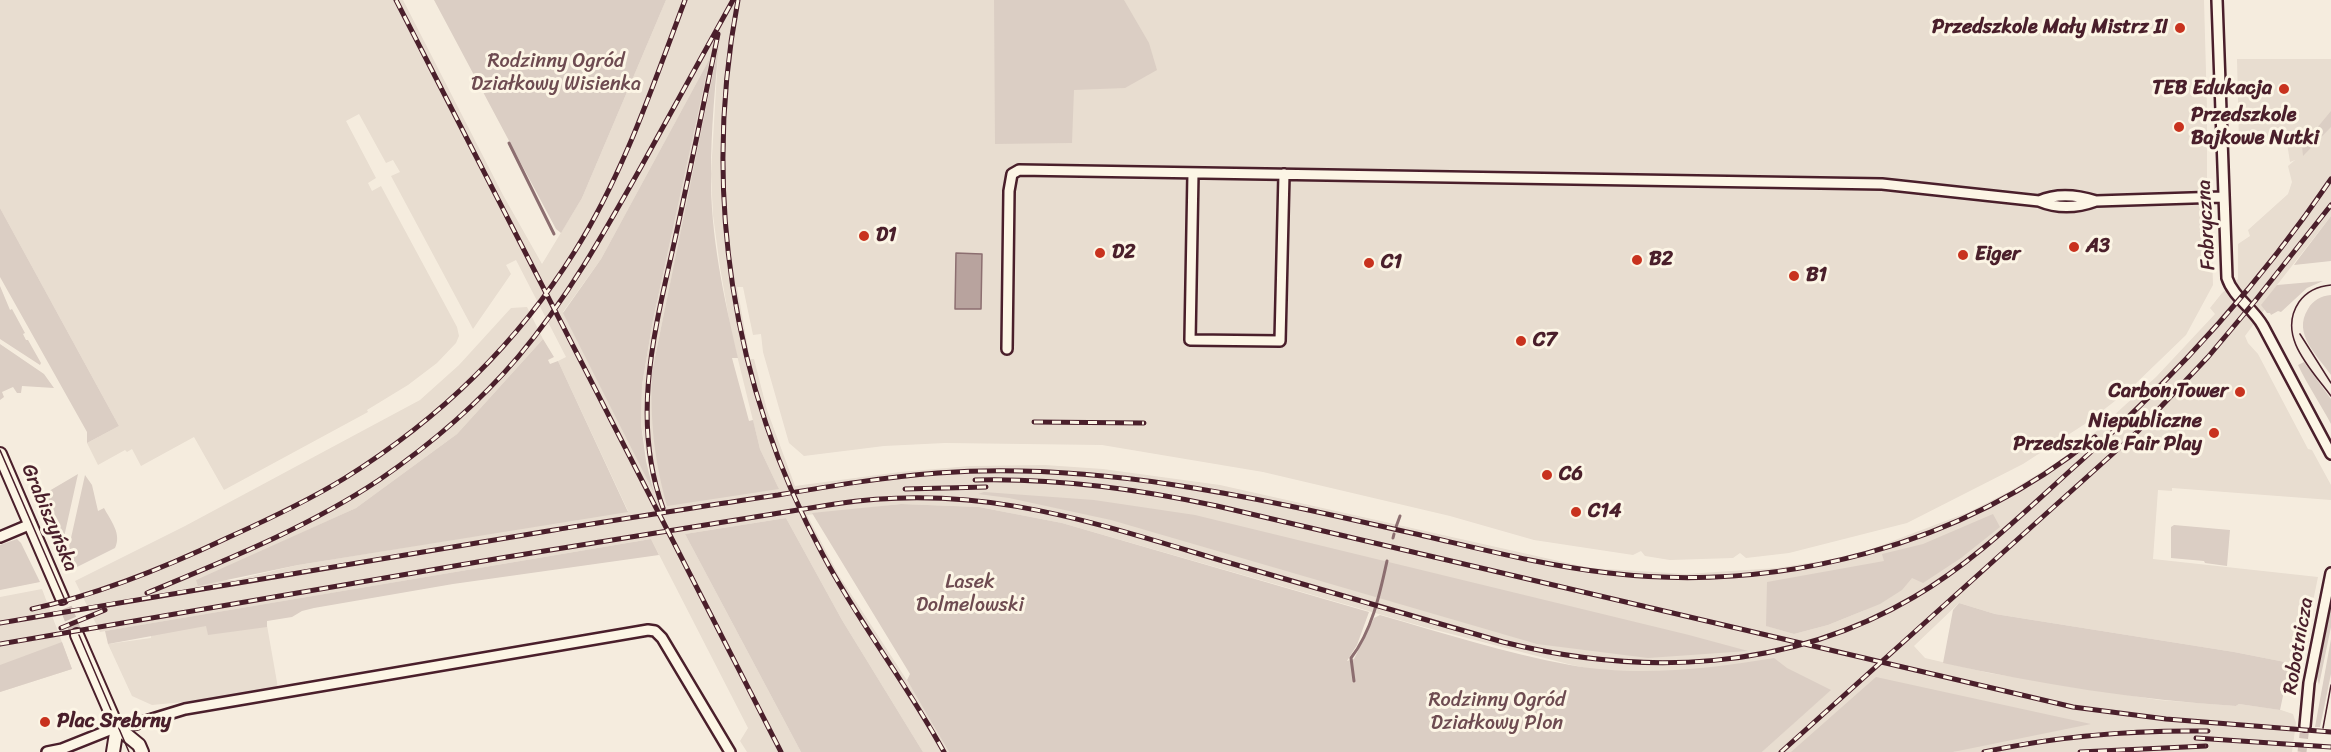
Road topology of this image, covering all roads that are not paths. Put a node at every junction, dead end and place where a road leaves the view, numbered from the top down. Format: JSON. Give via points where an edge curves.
{"nodes":[{"id":1,"x":2217,"y":0,"type":"edge"},
{"id":2,"x":1193,"y":173,"type":"junction"},
{"id":3,"x":1284,"y":174,"type":"junction"},
{"id":4,"x":2223,"y":197,"type":"junction"},
{"id":5,"x":1007,"y":349,"type":"dead end"},
{"id":6,"x":0,"y":454,"type":"edge"},
{"id":7,"x":2331,"y":454,"type":"edge"},
{"id":8,"x":31,"y":524,"type":"junction"},
{"id":9,"x":0,"y":537,"type":"edge"},
{"id":10,"x":2331,"y":573,"type":"edge"},
{"id":11,"x":64,"y":604,"type":"tunnel mouth"},
{"id":12,"x":77,"y":635,"type":"tunnel mouth"},
{"id":13,"x":2305,"y":726,"type":"tunnel mouth"},
{"id":14,"x":117,"y":727,"type":"junction"},
{"id":15,"x":47,"y":752,"type":"edge"},
{"id":16,"x":113,"y":752,"type":"edge"},
{"id":17,"x":142,"y":752,"type":"edge"},
{"id":18,"x":730,"y":752,"type":"edge"}],
"edges":[{"from":1,"to":4,"type":"street","name":"Fabryczna"},
{"from":2,"to":3,"type":"street"},
{"from":2,"to":3,"type":"street","via":[[1190,340],[1233,341],[1280,341]]},
{"from":2,"to":5,"type":"street","via":[[1019,170],[1012,174]]},
{"from":3,"to":4,"type":"street","via":[[1882,183],[2039,201],[2050,196],[2081,196],[2096,201]]},
{"from":4,"to":7,"type":"street","name":"Fabryczna","via":[[2231,289],[2264,326]]},
{"from":6,"to":8,"type":"main road","name":"Grabiszyńska"},
{"from":8,"to":9,"type":"street"},
{"from":8,"to":11,"type":"main road","name":"Grabiszyńska"},
{"from":10,"to":13,"type":"street","name":"Robotnicza","via":[[2309,683]]},
{"from":12,"to":14,"type":"main road"},
{"from":14,"to":15,"type":"street"},
{"from":14,"to":16,"type":"main road"},
{"from":14,"to":17,"type":"main road"},
{"from":14,"to":18,"type":"street","via":[[201,706],[648,630],[662,638]]}]}
